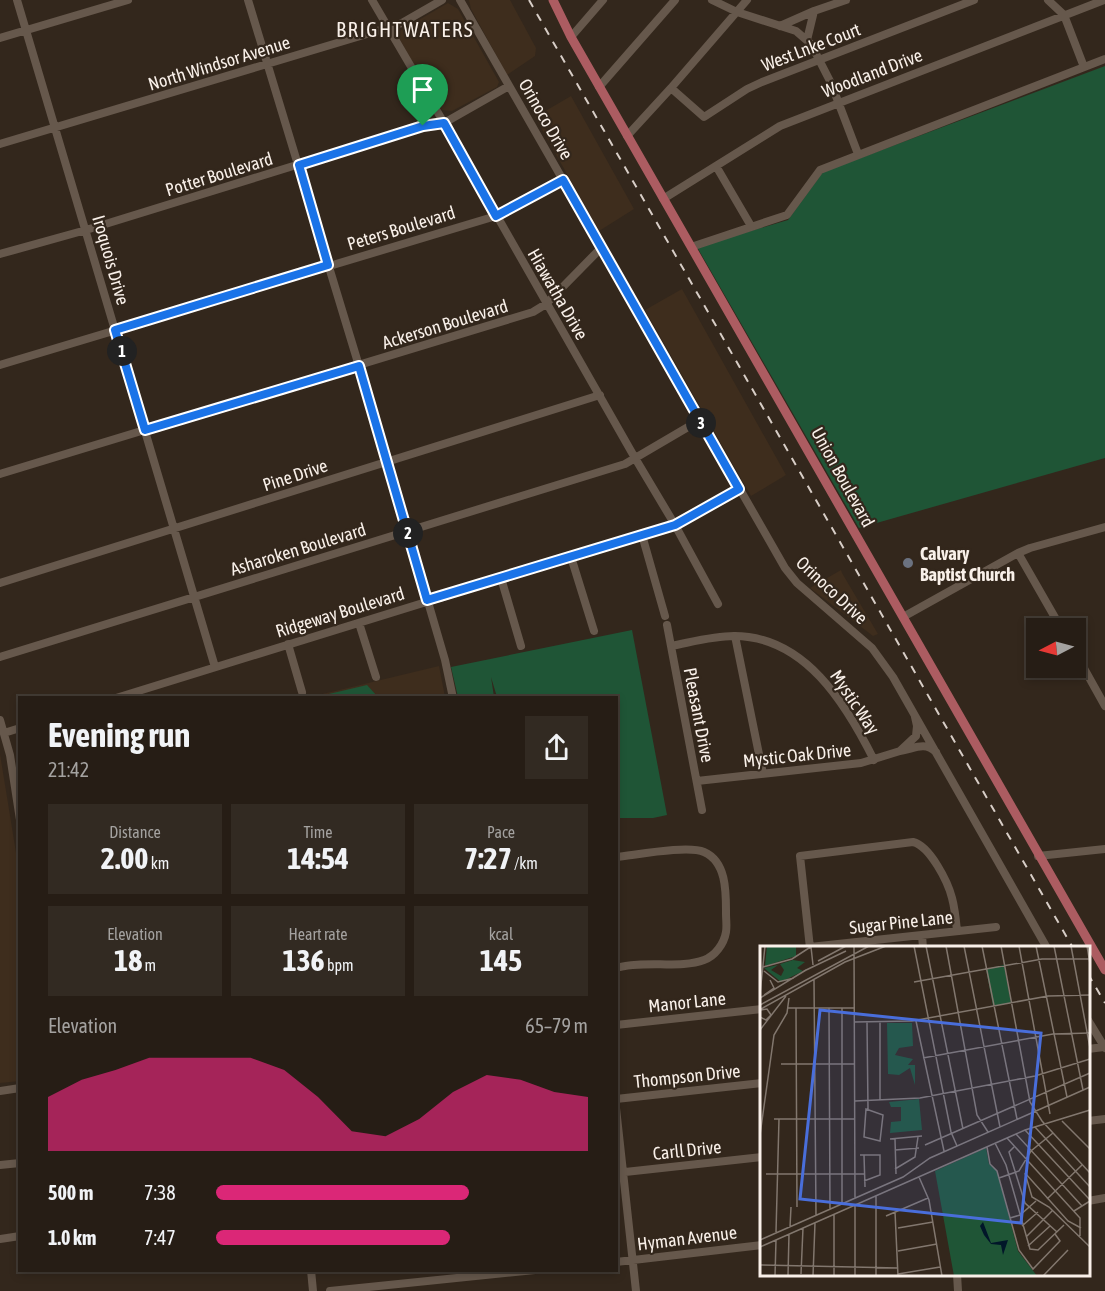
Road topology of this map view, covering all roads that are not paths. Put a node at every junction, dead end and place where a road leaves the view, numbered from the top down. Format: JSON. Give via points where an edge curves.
{"nodes":[{"id":1,"x":17,"y":0,"type":"edge"},
{"id":2,"x":128,"y":0,"type":"edge"},
{"id":3,"x":248,"y":0,"type":"edge"},
{"id":4,"x":372,"y":0,"type":"edge"},
{"id":5,"x":442,"y":0,"type":"edge"},
{"id":6,"x":460,"y":0,"type":"edge"},
{"id":7,"x":549,"y":0,"type":"edge"},
{"id":8,"x":554,"y":0,"type":"edge"},
{"id":9,"x":603,"y":0,"type":"edge"},
{"id":10,"x":675,"y":0,"type":"edge"},
{"id":11,"x":712,"y":0,"type":"edge"},
{"id":12,"x":747,"y":0,"type":"edge"},
{"id":13,"x":821,"y":0,"type":"edge"},
{"id":14,"x":846,"y":0,"type":"edge"},
{"id":15,"x":974,"y":0,"type":"edge"},
{"id":16,"x":1048,"y":0,"type":"edge"},
{"id":17,"x":1104,"y":0,"type":"edge"},
{"id":18,"x":814,"y":11,"type":"junction"},
{"id":19,"x":737,"y":12,"type":"junction"},
{"id":20,"x":1064,"y":15,"type":"junction"},
{"id":21,"x":565,"y":25,"type":"junction"},
{"id":22,"x":780,"y":26,"type":"junction"},
{"id":23,"x":387,"y":28,"type":"junction"},
{"id":24,"x":26,"y":31,"type":"junction"},
{"id":25,"x":571,"y":37,"type":"junction"},
{"id":26,"x":0,"y":38,"type":"edge"},
{"id":27,"x":807,"y":40,"type":"junction"},
{"id":28,"x":1105,"y":58,"type":"edge"},
{"id":29,"x":820,"y":59,"type":"junction"},
{"id":30,"x":268,"y":64,"type":"junction"},
{"id":31,"x":1084,"y":67,"type":"junction"},
{"id":32,"x":509,"y":86,"type":"junction"},
{"id":33,"x":599,"y":87,"type":"junction"},
{"id":34,"x":671,"y":88,"type":"junction"},
{"id":35,"x":839,"y":103,"type":"junction"},
{"id":36,"x":444,"y":123,"type":"junction"},
{"id":37,"x":56,"y":128,"type":"junction"},
{"id":38,"x":627,"y":135,"type":"junction"},
{"id":39,"x":0,"y":144,"type":"edge"},
{"id":40,"x":858,"y":154,"type":"junction"},
{"id":41,"x":299,"y":165,"type":"junction"},
{"id":42,"x":716,"y":166,"type":"junction"},
{"id":43,"x":563,"y":180,"type":"junction"},
{"id":44,"x":663,"y":199,"type":"junction"},
{"id":45,"x":496,"y":216,"type":"junction"},
{"id":46,"x":751,"y":226,"type":"junction"},
{"id":47,"x":86,"y":230,"type":"junction"},
{"id":48,"x":691,"y":247,"type":"junction"},
{"id":49,"x":601,"y":248,"type":"junction"},
{"id":50,"x":0,"y":254,"type":"edge"},
{"id":51,"x":328,"y":265,"type":"junction"},
{"id":52,"x":546,"y":304,"type":"junction"},
{"id":53,"x":115,"y":330,"type":"junction"},
{"id":54,"x":0,"y":364,"type":"edge"},
{"id":55,"x":359,"y":366,"type":"junction"},
{"id":56,"x":600,"y":395,"type":"junction"},
{"id":57,"x":699,"y":420,"type":"junction"},
{"id":58,"x":145,"y":430,"type":"junction"},
{"id":59,"x":635,"y":458,"type":"junction"},
{"id":60,"x":387,"y":462,"type":"junction"},
{"id":61,"x":0,"y":474,"type":"edge"},
{"id":62,"x":739,"y":489,"type":"junction"},
{"id":63,"x":675,"y":525,"type":"junction"},
{"id":64,"x":1105,"y":527,"type":"edge"},
{"id":65,"x":175,"y":529,"type":"junction"},
{"id":66,"x":407,"y":531,"type":"junction"},
{"id":67,"x":642,"y":535,"type":"junction"},
{"id":68,"x":1018,"y":554,"type":"junction"},
{"id":69,"x":571,"y":557,"type":"junction"},
{"id":70,"x":501,"y":578,"type":"junction"},
{"id":71,"x":0,"y":583,"type":"edge"},
{"id":72,"x":195,"y":597,"type":"junction"},
{"id":73,"x":427,"y":600,"type":"junction"},
{"id":74,"x":718,"y":604,"type":"dead end"},
{"id":75,"x":665,"y":616,"type":"dead end"},
{"id":76,"x":903,"y":617,"type":"junction"},
{"id":77,"x":1055,"y":618,"type":"edge"},
{"id":78,"x":359,"y":622,"type":"junction"},
{"id":79,"x":667,"y":626,"type":"dead end"},
{"id":80,"x":594,"y":631,"type":"dead end"},
{"id":81,"x":735,"y":636,"type":"junction"},
{"id":82,"x":288,"y":644,"type":"junction"},
{"id":83,"x":521,"y":646,"type":"dead end"},
{"id":84,"x":671,"y":646,"type":"junction"},
{"id":85,"x":0,"y":657,"type":"edge"},
{"id":86,"x":215,"y":667,"type":"junction"},
{"id":87,"x":1086,"y":672,"type":"edge"},
{"id":88,"x":376,"y":677,"type":"dead end"},
{"id":89,"x":303,"y":692,"type":"dead end"},
{"id":90,"x":122,"y":696,"type":"edge"},
{"id":91,"x":453,"y":696,"type":"edge"},
{"id":92,"x":1105,"y":705,"type":"edge"},
{"id":93,"x":914,"y":710,"type":"junction"},
{"id":94,"x":0,"y":720,"type":"edge"},
{"id":95,"x":18,"y":729,"type":"edge"},
{"id":96,"x":4,"y":733,"type":"junction"},
{"id":97,"x":900,"y":751,"type":"junction"},
{"id":98,"x":939,"y":754,"type":"junction"},
{"id":99,"x":874,"y":760,"type":"junction"},
{"id":100,"x":763,"y":774,"type":"junction"},
{"id":101,"x":697,"y":781,"type":"junction"},
{"id":102,"x":18,"y":807,"type":"edge"},
{"id":103,"x":702,"y":810,"type":"dead end"},
{"id":104,"x":1105,"y":849,"type":"edge"},
{"id":105,"x":1038,"y":856,"type":"junction"},
{"id":106,"x":618,"y":857,"type":"edge"},
{"id":107,"x":996,"y":927,"type":"dead end"},
{"id":108,"x":957,"y":931,"type":"junction"},
{"id":109,"x":923,"y":943,"type":"edge"},
{"id":110,"x":810,"y":946,"type":"edge"},
{"id":111,"x":838,"y":946,"type":"edge"},
{"id":112,"x":1046,"y":946,"type":"edge"},
{"id":113,"x":618,"y":968,"type":"edge"},
{"id":114,"x":1105,"y":970,"type":"edge"},
{"id":115,"x":760,"y":1009,"type":"edge"},
{"id":116,"x":1090,"y":1022,"type":"edge"},
{"id":117,"x":618,"y":1025,"type":"edge"},
{"id":118,"x":1105,"y":1048,"type":"edge"},
{"id":119,"x":1090,"y":1049,"type":"edge"},
{"id":120,"x":760,"y":1083,"type":"edge"},
{"id":121,"x":18,"y":1088,"type":"edge"},
{"id":122,"x":0,"y":1091,"type":"edge"},
{"id":123,"x":618,"y":1099,"type":"edge"},
{"id":124,"x":1105,"y":1119,"type":"edge"},
{"id":125,"x":1090,"y":1121,"type":"edge"},
{"id":126,"x":618,"y":1140,"type":"edge"},
{"id":127,"x":760,"y":1157,"type":"edge"},
{"id":128,"x":18,"y":1163,"type":"edge"},
{"id":129,"x":0,"y":1165,"type":"edge"},
{"id":130,"x":620,"y":1172,"type":"edge"},
{"id":131,"x":1105,"y":1198,"type":"edge"},
{"id":132,"x":1090,"y":1201,"type":"edge"},
{"id":133,"x":18,"y":1236,"type":"edge"},
{"id":134,"x":0,"y":1239,"type":"edge"},
{"id":135,"x":760,"y":1245,"type":"edge"},
{"id":136,"x":633,"y":1260,"type":"junction"},
{"id":137,"x":618,"y":1262,"type":"edge"},
{"id":138,"x":311,"y":1272,"type":"edge"},
{"id":139,"x":515,"y":1272,"type":"edge"},
{"id":140,"x":957,"y":1276,"type":"edge"},
{"id":141,"x":313,"y":1291,"type":"edge"},
{"id":142,"x":330,"y":1291,"type":"edge"},
{"id":143,"x":636,"y":1291,"type":"edge"},
{"id":144,"x":958,"y":1291,"type":"edge"}],
"edges":[{"from":1,"to":24,"type":"street","name":"Iroquois Drive"},
{"from":2,"to":24,"type":"street"},
{"from":3,"to":30,"type":"street"},
{"from":4,"to":23,"type":"street","name":"Hiawatha Drive"},
{"from":5,"to":23,"type":"street","name":"North Windsor Avenue"},
{"from":6,"to":32,"type":"street","name":"Orinoco Drive"},
{"from":7,"to":21,"type":"main road"},
{"from":8,"to":21,"type":"main road","name":"Union Boulevard"},
{"from":9,"to":25,"type":"street"},
{"from":10,"to":33,"type":"street"},
{"from":11,"to":19,"type":"street"},
{"from":12,"to":19,"type":"street"},
{"from":13,"to":18,"type":"street"},
{"from":14,"to":18,"type":"street"},
{"from":15,"to":29,"type":"street","name":"West Lnke Court"},
{"from":16,"to":20,"type":"street"},
{"from":17,"to":20,"type":"street","name":"Woodland Drive"},
{"from":18,"to":22,"type":"street"},
{"from":18,"to":27,"type":"street"},
{"from":19,"to":22,"type":"street"},
{"from":19,"to":34,"type":"street"},
{"from":20,"to":31,"type":"street"},
{"from":20,"to":35,"type":"street","name":"Woodland Drive"},
{"from":21,"to":25,"type":"main road","name":"Union Boulevard"},
{"from":22,"to":27,"type":"street"},
{"from":23,"to":30,"type":"street","name":"North Windsor Avenue"},
{"from":23,"to":36,"type":"street","name":"Hiawatha Drive"},
{"from":24,"to":26,"type":"street"},
{"from":24,"to":37,"type":"street","name":"Iroquois Drive"},
{"from":25,"to":33,"type":"main road","name":"Union Boulevard"},
{"from":27,"to":29,"type":"street"},
{"from":28,"to":31,"type":"street"},
{"from":29,"to":34,"type":"street","name":"West Lnke Court","via":[[747,89],[704,117]]},
{"from":29,"to":35,"type":"street"},
{"from":30,"to":37,"type":"street","name":"North Windsor Avenue"},
{"from":30,"to":41,"type":"street"},
{"from":31,"to":40,"type":"street"},
{"from":32,"to":36,"type":"street","name":"Potter Boulevard"},
{"from":32,"to":43,"type":"street","name":"Orinoco Drive"},
{"from":33,"to":38,"type":"main road","name":"Union Boulevard"},
{"from":34,"to":38,"type":"street"},
{"from":35,"to":40,"type":"street"},
{"from":35,"to":42,"type":"street","name":"Woodland Drive","via":[[780,126]]},
{"from":36,"to":41,"type":"street","name":"Potter Boulevard"},
{"from":36,"to":45,"type":"street","name":"Hiawatha Drive"},
{"from":37,"to":39,"type":"street","name":"North Windsor Avenue"},
{"from":37,"to":47,"type":"street","name":"Iroquois Drive"},
{"from":38,"to":44,"type":"main road","name":"Union Boulevard"},
{"from":40,"to":46,"type":"street","via":[[820,170],[787,215]]},
{"from":41,"to":47,"type":"street","name":"Potter Boulevard"},
{"from":41,"to":51,"type":"street"},
{"from":42,"to":44,"type":"street","name":"Woodland Drive"},
{"from":42,"to":46,"type":"street"},
{"from":43,"to":45,"type":"street","name":"Peters Boulevard"},
{"from":43,"to":49,"type":"street","name":"Orinoco Drive"},
{"from":44,"to":48,"type":"main road","name":"Union Boulevard"},
{"from":45,"to":51,"type":"street","name":"Peters Boulevard"},
{"from":45,"to":52,"type":"street","name":"Hiawatha Drive"},
{"from":46,"to":48,"type":"street"},
{"from":47,"to":50,"type":"street","name":"Potter Boulevard"},
{"from":47,"to":53,"type":"street","name":"Iroquois Drive"},
{"from":48,"to":76,"type":"main road","name":"Union Boulevard"},
{"from":49,"to":52,"type":"street","name":"Ackerson Boulevard"},
{"from":49,"to":57,"type":"street","name":"Orinoco Drive"},
{"from":51,"to":53,"type":"street","name":"Peters Boulevard"},
{"from":51,"to":55,"type":"street"},
{"from":52,"to":55,"type":"street","name":"Ackerson Boulevard","via":[[513,319]]},
{"from":52,"to":56,"type":"street","name":"Hiawatha Drive"},
{"from":53,"to":54,"type":"street","name":"Peters Boulevard"},
{"from":53,"to":58,"type":"street","name":"Iroquois Drive"},
{"from":55,"to":58,"type":"street","name":"Ackerson Boulevard"},
{"from":55,"to":60,"type":"street"},
{"from":56,"to":59,"type":"street","name":"Hiawatha Drive"},
{"from":56,"to":60,"type":"street","name":"Pine Drive"},
{"from":57,"to":59,"type":"street","name":"Asharoken Boulevard"},
{"from":57,"to":62,"type":"street","name":"Orinoco Drive"},
{"from":58,"to":61,"type":"street","name":"Ackerson Boulevard"},
{"from":58,"to":65,"type":"street","name":"Iroquois Drive"},
{"from":59,"to":63,"type":"street","name":"Hiawatha Drive"},
{"from":59,"to":66,"type":"street","name":"Asharoken Boulevard"},
{"from":60,"to":65,"type":"street","name":"Pine Drive"},
{"from":60,"to":66,"type":"street"},
{"from":62,"to":63,"type":"street","name":"Ridgeway Boulevard"},
{"from":62,"to":93,"type":"street","name":"Orinoco Drive","via":[[785,568],[872,648]]},
{"from":63,"to":67,"type":"street","name":"Ridgeway Boulevard"},
{"from":63,"to":74,"type":"street","name":"Hiawatha Drive"},
{"from":64,"to":68,"type":"street"},
{"from":65,"to":71,"type":"street","name":"Pine Drive"},
{"from":65,"to":72,"type":"street","name":"Iroquois Drive"},
{"from":66,"to":72,"type":"street","name":"Asharoken Boulevard"},
{"from":66,"to":73,"type":"street"},
{"from":67,"to":69,"type":"street","name":"Ridgeway Boulevard"},
{"from":67,"to":75,"type":"street"},
{"from":68,"to":76,"type":"street"},
{"from":68,"to":77,"type":"street"},
{"from":69,"to":70,"type":"street","name":"Ridgeway Boulevard"},
{"from":69,"to":80,"type":"street"},
{"from":70,"to":73,"type":"street","name":"Ridgeway Boulevard"},
{"from":70,"to":83,"type":"street"},
{"from":72,"to":85,"type":"street","name":"Asharoken Boulevard"},
{"from":72,"to":86,"type":"street","name":"Iroquois Drive"},
{"from":73,"to":78,"type":"street","name":"Ridgeway Boulevard"},
{"from":73,"to":91,"type":"street"},
{"from":76,"to":105,"type":"main road","name":"Union Boulevard"},
{"from":78,"to":82,"type":"street","name":"Ridgeway Boulevard"},
{"from":78,"to":88,"type":"street"},
{"from":79,"to":84,"type":"street","name":"Pleasant Drive"},
{"from":81,"to":84,"type":"street","name":"Mystic Way"},
{"from":81,"to":99,"type":"street","name":"Mystic Way","via":[[768,642],[810,665],[829,686]]},
{"from":81,"to":100,"type":"street"},
{"from":82,"to":86,"type":"street","name":"Ridgeway Boulevard"},
{"from":82,"to":89,"type":"street"},
{"from":84,"to":101,"type":"street","name":"Pleasant Drive"},
{"from":86,"to":90,"type":"street","name":"Ridgeway Boulevard"},
{"from":87,"to":92,"type":"street"},
{"from":93,"to":97,"type":"street","via":[[917,733]]},
{"from":93,"to":98,"type":"street","name":"Orinoco Drive"},
{"from":94,"to":96,"type":"street"},
{"from":95,"to":96,"type":"street"},
{"from":96,"to":102,"type":"street"},
{"from":97,"to":98,"type":"street","name":"Mystic Oak Drive","via":[[922,745]]},
{"from":97,"to":99,"type":"street","name":"Mystic Oak Drive"},
{"from":98,"to":112,"type":"street","name":"Orinoco Drive"},
{"from":99,"to":100,"type":"street","name":"Mystic Oak Drive"},
{"from":100,"to":101,"type":"street","name":"Mystic Oak Drive"},
{"from":101,"to":103,"type":"street","name":"Pleasant Drive"},
{"from":104,"to":105,"type":"street"},
{"from":105,"to":114,"type":"main road","name":"Union Boulevard"},
{"from":106,"to":113,"type":"street","via":[[691,849],[704,852],[721,868],[726,932],[716,952],[705,960]]},
{"from":107,"to":108,"type":"street","name":"Sugar Pine Lane"},
{"from":108,"to":109,"type":"street","name":"Sugar Pine Lane"},
{"from":108,"to":110,"type":"street","via":[[948,887],[929,854],[913,843],[800,856]]},
{"from":109,"to":111,"type":"street","name":"Sugar Pine Lane"},
{"from":115,"to":117,"type":"street","name":"Manor Lane"},
{"from":116,"to":118,"type":"street"},
{"from":118,"to":119,"type":"street"},
{"from":120,"to":123,"type":"street","name":"Thompson Drive"},
{"from":121,"to":122,"type":"street"},
{"from":124,"to":125,"type":"street"},
{"from":126,"to":130,"type":"street"},
{"from":127,"to":130,"type":"street","name":"Carll Drive"},
{"from":128,"to":129,"type":"street"},
{"from":130,"to":136,"type":"street"},
{"from":131,"to":132,"type":"street"},
{"from":133,"to":134,"type":"street"},
{"from":135,"to":136,"type":"street","name":"Hyman Avenue"},
{"from":136,"to":137,"type":"street","name":"Hyman Avenue"},
{"from":136,"to":143,"type":"street"},
{"from":138,"to":141,"type":"street"},
{"from":139,"to":142,"type":"street"},
{"from":140,"to":144,"type":"street"}]}
